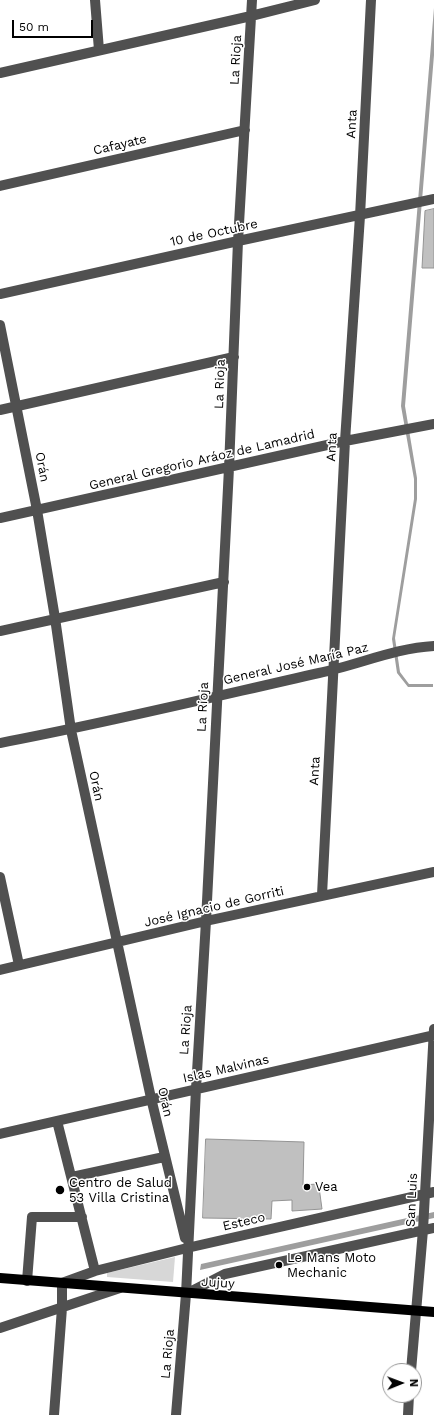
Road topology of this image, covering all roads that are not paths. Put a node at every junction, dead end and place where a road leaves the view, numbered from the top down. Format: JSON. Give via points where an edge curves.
{"nodes":[{"id":1,"x":95,"y":0,"type":"edge"},
{"id":2,"x":252,"y":0,"type":"edge"},
{"id":3,"x":315,"y":0,"type":"edge"},
{"id":4,"x":371,"y":0,"type":"edge"},
{"id":5,"x":251,"y":16,"type":"junction"},
{"id":6,"x":99,"y":50,"type":"junction"},
{"id":7,"x":0,"y":73,"type":"edge"},
{"id":8,"x":245,"y":130,"type":"junction"},
{"id":9,"x":0,"y":186,"type":"edge"},
{"id":10,"x":434,"y":199,"type":"edge"},
{"id":11,"x":360,"y":216,"type":"junction"},
{"id":12,"x":238,"y":240,"type":"junction"},
{"id":13,"x":0,"y":294,"type":"edge"},
{"id":14,"x":0,"y":325,"type":"edge"},
{"id":15,"x":234,"y":357,"type":"junction"},
{"id":16,"x":17,"y":406,"type":"junction"},
{"id":17,"x":0,"y":410,"type":"edge"},
{"id":18,"x":434,"y":424,"type":"edge"},
{"id":19,"x":345,"y":441,"type":"junction"},
{"id":20,"x":229,"y":468,"type":"junction"},
{"id":21,"x":37,"y":510,"type":"junction"},
{"id":22,"x":0,"y":518,"type":"edge"},
{"id":23,"x":224,"y":582,"type":"junction"},
{"id":24,"x":55,"y":618,"type":"junction"},
{"id":25,"x":0,"y":631,"type":"edge"},
{"id":26,"x":434,"y":646,"type":"edge"},
{"id":27,"x":334,"y":670,"type":"junction"},
{"id":28,"x":216,"y":696,"type":"junction"},
{"id":29,"x":71,"y":730,"type":"junction"},
{"id":30,"x":0,"y":743,"type":"edge"},
{"id":31,"x":434,"y":872,"type":"edge"},
{"id":32,"x":0,"y":877,"type":"edge"},
{"id":33,"x":322,"y":895,"type":"junction"},
{"id":34,"x":206,"y":921,"type":"junction"},
{"id":35,"x":117,"y":943,"type":"junction"},
{"id":36,"x":19,"y":965,"type":"junction"},
{"id":37,"x":0,"y":970,"type":"edge"},
{"id":38,"x":434,"y":1029,"type":"edge"},
{"id":39,"x":434,"y":1035,"type":"edge"},
{"id":40,"x":196,"y":1089,"type":"junction"},
{"id":41,"x":151,"y":1098,"type":"junction"},
{"id":42,"x":57,"y":1121,"type":"junction"},
{"id":43,"x":0,"y":1134,"type":"edge"},
{"id":44,"x":164,"y":1157,"type":"junction"},
{"id":45,"x":72,"y":1178,"type":"junction"},
{"id":46,"x":430,"y":1193,"type":"edge"},
{"id":47,"x":82,"y":1217,"type":"junction"},
{"id":48,"x":434,"y":1228,"type":"edge"},
{"id":49,"x":423,"y":1230,"type":"junction"},
{"id":50,"x":187,"y":1248,"type":"junction"},
{"id":51,"x":95,"y":1272,"type":"junction"},
{"id":52,"x":0,"y":1278,"type":"edge"},
{"id":53,"x":26,"y":1281,"type":"junction"},
{"id":54,"x":62,"y":1283,"type":"junction"},
{"id":55,"x":120,"y":1288,"type":"junction"},
{"id":56,"x":186,"y":1294,"type":"junction"},
{"id":57,"x":62,"y":1308,"type":"junction"},
{"id":58,"x":416,"y":1311,"type":"junction"},
{"id":59,"x":434,"y":1312,"type":"edge"},
{"id":60,"x":0,"y":1328,"type":"edge"},
{"id":61,"x":412,"y":1363,"type":"edge"},
{"id":62,"x":409,"y":1403,"type":"edge"},
{"id":63,"x":54,"y":1415,"type":"edge"},
{"id":64,"x":176,"y":1415,"type":"edge"},
{"id":65,"x":408,"y":1415,"type":"edge"}],
"edges":[{"from":1,"to":6,"type":"street"},
{"from":2,"to":5,"type":"street","name":"La Rioja"},
{"from":3,"to":5,"type":"street"},
{"from":4,"to":11,"type":"street","name":"Anta"},
{"from":5,"to":6,"type":"street"},
{"from":5,"to":8,"type":"street","name":"La Rioja"},
{"from":6,"to":7,"type":"street"},
{"from":8,"to":9,"type":"street","name":"Cafayate"},
{"from":8,"to":12,"type":"street","name":"La Rioja"},
{"from":10,"to":11,"type":"street","name":"10 de Octubre"},
{"from":11,"to":12,"type":"street","name":"10 de Octubre"},
{"from":11,"to":19,"type":"street","name":"Anta"},
{"from":12,"to":13,"type":"street","name":"10 de Octubre"},
{"from":12,"to":15,"type":"street","name":"La Rioja"},
{"from":14,"to":16,"type":"street","name":"Orán"},
{"from":15,"to":16,"type":"street"},
{"from":15,"to":20,"type":"street","name":"La Rioja"},
{"from":16,"to":17,"type":"street"},
{"from":16,"to":21,"type":"street","name":"Orán"},
{"from":18,"to":19,"type":"street","name":"General Gregorio Aráoz de Lamadrid"},
{"from":19,"to":20,"type":"street","name":"General Gregorio Aráoz de Lamadrid"},
{"from":19,"to":27,"type":"street","name":"Anta"},
{"from":20,"to":21,"type":"street","name":"General Gregorio Aráoz de Lamadrid"},
{"from":20,"to":23,"type":"street","name":"La Rioja"},
{"from":21,"to":22,"type":"street","name":"General Gregorio Aráoz de Lamadrid"},
{"from":21,"to":24,"type":"street","name":"Orán"},
{"from":23,"to":24,"type":"street"},
{"from":23,"to":28,"type":"street","name":"La Rioja"},
{"from":24,"to":25,"type":"street"},
{"from":24,"to":29,"type":"street","name":"Orán"},
{"from":26,"to":27,"type":"street","name":"General José María Paz","via":[[412,648]]},
{"from":27,"to":28,"type":"street","name":"General José María Paz"},
{"from":27,"to":33,"type":"street","name":"Anta"},
{"from":28,"to":29,"type":"street","name":"General José María Paz"},
{"from":28,"to":34,"type":"street","name":"La Rioja"},
{"from":29,"to":30,"type":"street","name":"General José María Paz"},
{"from":29,"to":35,"type":"street","name":"Orán"},
{"from":31,"to":33,"type":"street","name":"José Ignacio de Gorriti"},
{"from":32,"to":36,"type":"street"},
{"from":33,"to":34,"type":"street","name":"José Ignacio de Gorriti"},
{"from":34,"to":35,"type":"street","name":"José Ignacio de Gorriti"},
{"from":34,"to":40,"type":"street","name":"La Rioja"},
{"from":35,"to":36,"type":"street","name":"José Ignacio de Gorriti"},
{"from":35,"to":41,"type":"street","name":"Orán"},
{"from":36,"to":37,"type":"street","name":"José Ignacio de Gorriti"},
{"from":38,"to":39,"type":"street","name":"San Luis"},
{"from":39,"to":40,"type":"street","name":"Islas Malvinas"},
{"from":39,"to":46,"type":"street","name":"San Luis"},
{"from":40,"to":41,"type":"street","name":"Islas Malvinas"},
{"from":40,"to":50,"type":"street","name":"La Rioja"},
{"from":41,"to":42,"type":"street","name":"Islas Malvinas"},
{"from":41,"to":44,"type":"street","name":"Orán"},
{"from":42,"to":43,"type":"street","name":"Islas Malvinas"},
{"from":42,"to":45,"type":"street"},
{"from":44,"to":45,"type":"street"},
{"from":44,"to":50,"type":"street","name":"Orán"},
{"from":45,"to":47,"type":"street"},
{"from":46,"to":49,"type":"street","name":"San Luis"},
{"from":46,"to":50,"type":"street","name":"Esteco"},
{"from":47,"to":51,"type":"street"},
{"from":47,"to":53,"type":"street","via":[[32,1217]]},
{"from":48,"to":49,"type":"street"},
{"from":49,"to":56,"type":"street","via":[[226,1274]]},
{"from":49,"to":58,"type":"street","name":"San Luis"},
{"from":50,"to":51,"type":"street","name":"Esteco"},
{"from":50,"to":56,"type":"street","name":"La Rioja"},
{"from":51,"to":54,"type":"street","name":"Esteco"},
{"from":52,"to":53,"type":"main road","name":"Jujuy"},
{"from":53,"to":54,"type":"main road","name":"Jujuy"},
{"from":54,"to":55,"type":"main road","name":"Jujuy"},
{"from":54,"to":57,"type":"street"},
{"from":55,"to":56,"type":"main road","name":"Jujuy"},
{"from":55,"to":57,"type":"street"},
{"from":56,"to":58,"type":"main road","name":"Jujuy"},
{"from":56,"to":64,"type":"street","name":"La Rioja"},
{"from":57,"to":60,"type":"street"},
{"from":57,"to":63,"type":"street"},
{"from":58,"to":59,"type":"main road","name":"Jujuy"},
{"from":58,"to":61,"type":"street","name":"San Luis"},
{"from":62,"to":65,"type":"street"}]}
